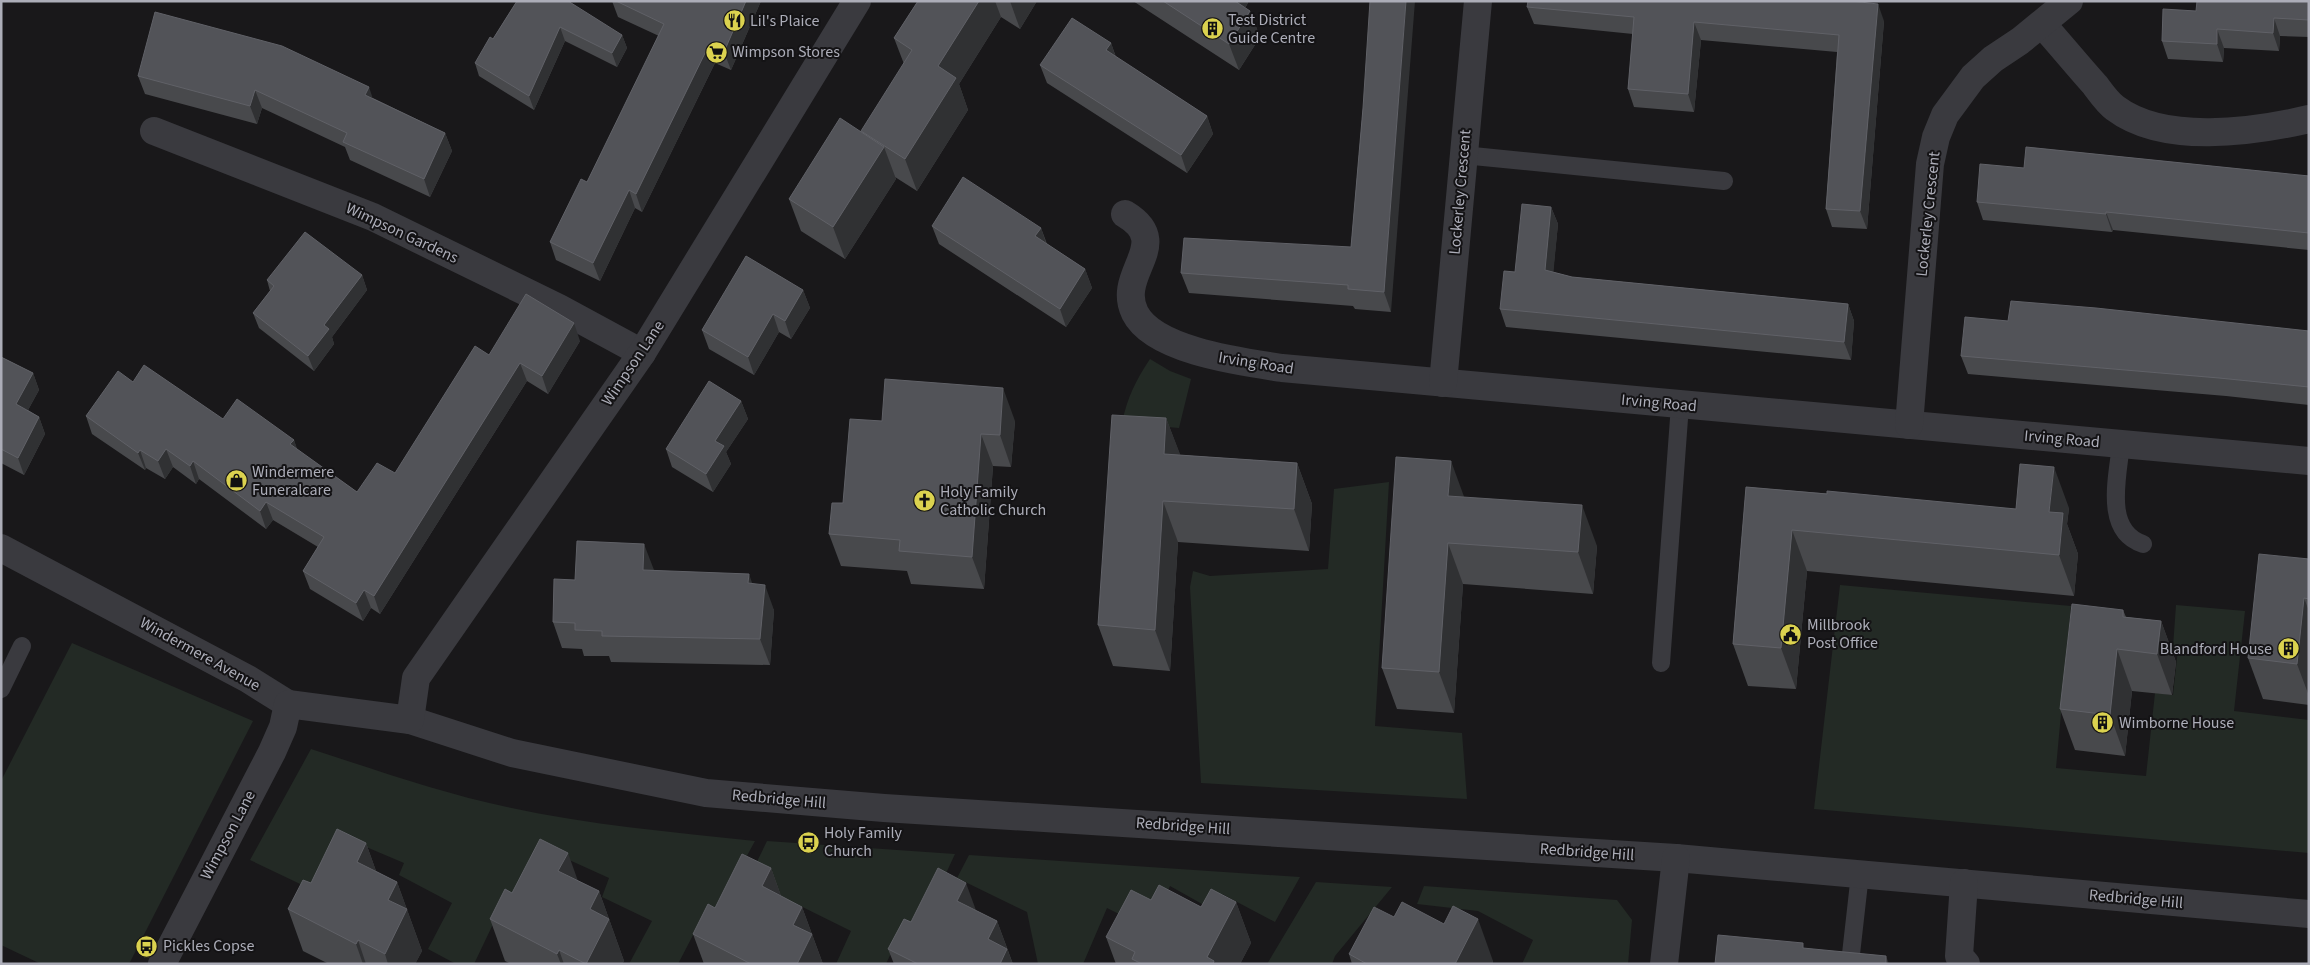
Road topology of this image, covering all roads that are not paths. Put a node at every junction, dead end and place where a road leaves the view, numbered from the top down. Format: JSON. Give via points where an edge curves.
{"nodes":[{"id":1,"x":857,"y":1,"type":"edge"},
{"id":2,"x":1478,"y":1,"type":"edge"},
{"id":3,"x":2069,"y":1,"type":"edge"},
{"id":4,"x":2042,"y":24,"type":"junction"},
{"id":5,"x":2309,"y":119,"type":"edge"},
{"id":6,"x":154,"y":132,"type":"dead end"},
{"id":7,"x":1463,"y":155,"type":"junction"},
{"id":8,"x":1724,"y":181,"type":"dead end"},
{"id":9,"x":1124,"y":214,"type":"dead end"},
{"id":10,"x":642,"y":353,"type":"junction"},
{"id":11,"x":1443,"y":383,"type":"junction"},
{"id":12,"x":1680,"y":404,"type":"junction"},
{"id":13,"x":1909,"y":425,"type":"junction"},
{"id":14,"x":2121,"y":444,"type":"junction"},
{"id":15,"x":2309,"y":461,"type":"edge"},
{"id":16,"x":2143,"y":544,"type":"dead end"},
{"id":17,"x":1,"y":548,"type":"edge"},
{"id":18,"x":22,"y":646,"type":"dead end"},
{"id":19,"x":1661,"y":663,"type":"dead end"},
{"id":20,"x":1,"y":689,"type":"edge"},
{"id":21,"x":288,"y":704,"type":"junction"},
{"id":22,"x":410,"y":720,"type":"junction"},
{"id":23,"x":1676,"y":858,"type":"junction"},
{"id":24,"x":1860,"y":874,"type":"junction"},
{"id":25,"x":1964,"y":884,"type":"junction"},
{"id":26,"x":2309,"y":914,"type":"edge"},
{"id":27,"x":1851,"y":954,"type":"edge"},
{"id":28,"x":162,"y":964,"type":"edge"},
{"id":29,"x":1664,"y":964,"type":"edge"},
{"id":30,"x":1966,"y":964,"type":"edge"}],
"edges":[{"from":1,"to":10,"type":"street","name":"Wimpson Lane"},
{"from":2,"to":7,"type":"street","name":"Lockerley Crescent"},
{"from":3,"to":4,"type":"street","name":"Lockerley Crescent"},
{"from":4,"to":5,"type":"street","via":[[2114,107],[2141,122],[2161,128],[2202,131],[2242,130]]},
{"from":4,"to":13,"type":"street","name":"Lockerley Crescent","via":[[1973,77],[1945,115],[1936,137],[1930,164]]},
{"from":6,"to":10,"type":"street","name":"Wimpson Gardens","via":[[373,217],[559,308]]},
{"from":7,"to":8,"type":"lane"},
{"from":7,"to":11,"type":"street","name":"Lockerley Crescent"},
{"from":9,"to":11,"type":"street","name":"Irving Road","via":[[1137,222],[1146,237],[1146,246],[1131,287],[1134,312],[1156,333],[1187,348],[1228,360]]},
{"from":10,"to":22,"type":"street","name":"Wimpson Lane","via":[[416,678]]},
{"from":11,"to":12,"type":"street","name":"Irving Road"},
{"from":12,"to":13,"type":"street","name":"Irving Road"},
{"from":12,"to":19,"type":"lane"},
{"from":13,"to":14,"type":"street","name":"Irving Road"},
{"from":14,"to":15,"type":"street","name":"Irving Road"},
{"from":14,"to":16,"type":"lane","via":[[2117,513],[2124,533]]},
{"from":17,"to":21,"type":"street","name":"Windermere Avenue","via":[[248,679]]},
{"from":18,"to":20,"type":"lane"},
{"from":21,"to":22,"type":"street","name":"Windermere Avenue"},
{"from":21,"to":28,"type":"street","name":"Wimpson Lane","via":[[283,727],[272,752]]},
{"from":22,"to":23,"type":"street","name":"Redbridge Hill","via":[[512,754],[706,793],[884,808]]},
{"from":23,"to":24,"type":"street","name":"Redbridge Hill"},
{"from":23,"to":29,"type":"street"},
{"from":24,"to":25,"type":"street","name":"Redbridge Hill"},
{"from":24,"to":27,"type":"lane"},
{"from":25,"to":26,"type":"street","name":"Redbridge Hill"},
{"from":25,"to":30,"type":"street","via":[[1959,956]]}]}
